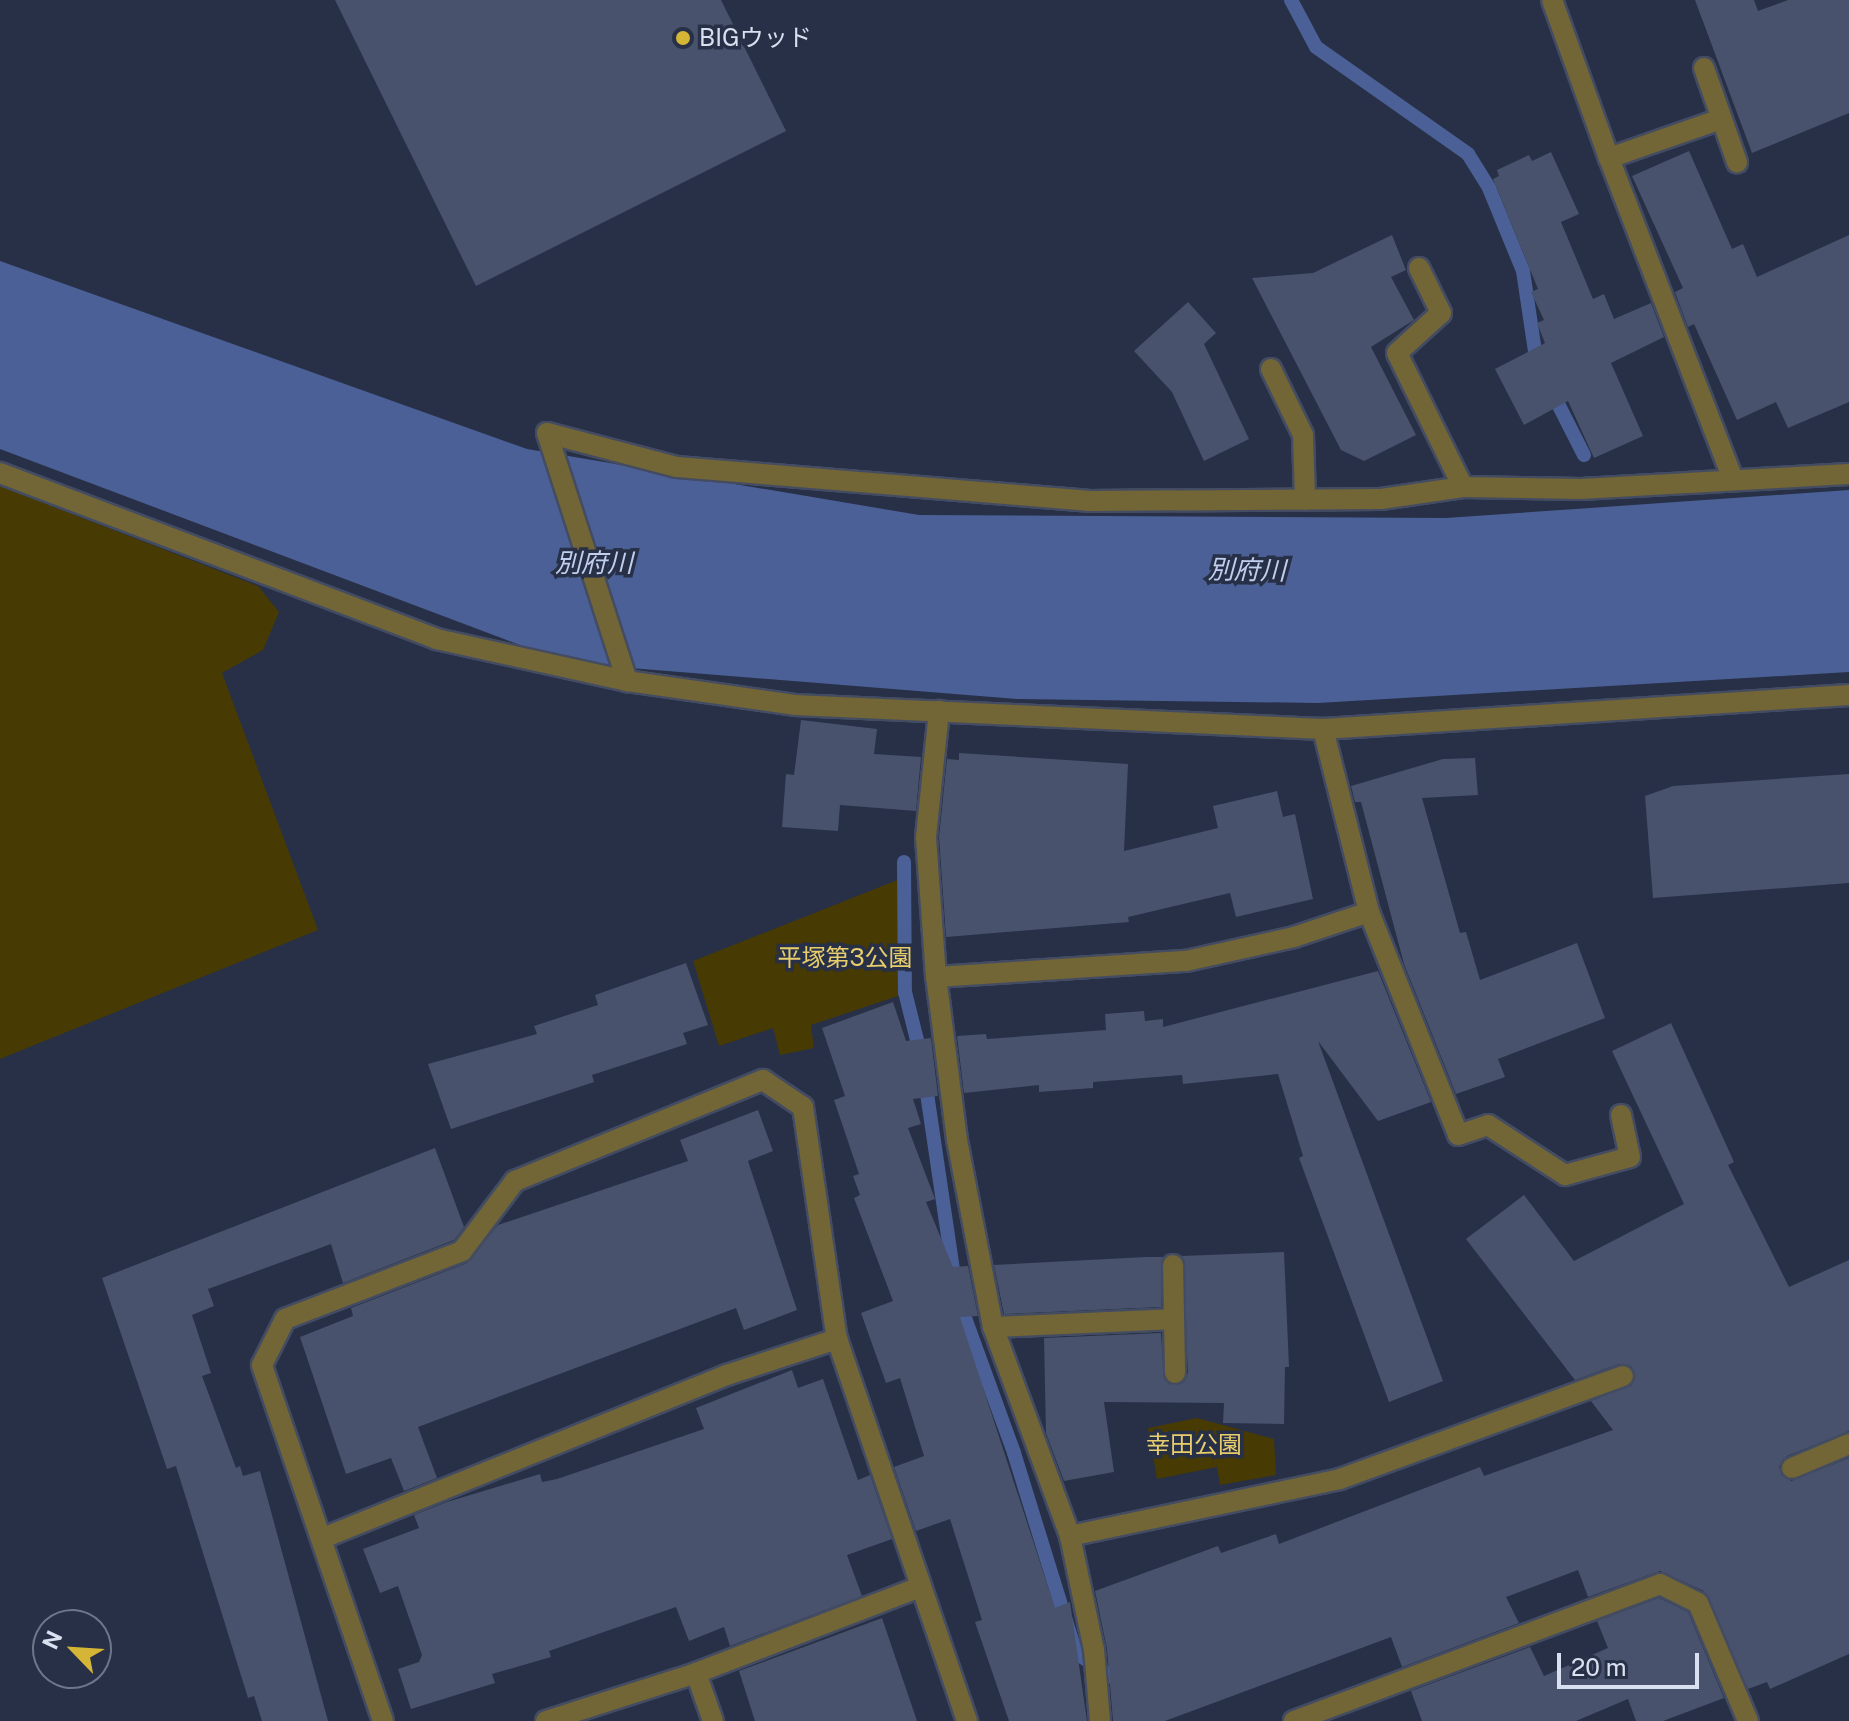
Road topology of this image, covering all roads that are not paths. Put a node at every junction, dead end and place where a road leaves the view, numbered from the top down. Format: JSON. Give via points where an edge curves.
{"nodes":[{"id":1,"x":1552,"y":0,"type":"edge"},
{"id":2,"x":1704,"y":68,"type":"dead end"},
{"id":3,"x":1721,"y":119,"type":"junction"},
{"id":4,"x":1609,"y":158,"type":"junction"},
{"id":5,"x":1737,"y":162,"type":"dead end"},
{"id":6,"x":1419,"y":268,"type":"dead end"},
{"id":7,"x":1271,"y":369,"type":"dead end"},
{"id":8,"x":0,"y":473,"type":"edge"},
{"id":9,"x":1849,"y":474,"type":"edge"},
{"id":10,"x":1733,"y":480,"type":"junction"},
{"id":11,"x":1463,"y":487,"type":"junction"},
{"id":12,"x":1305,"y":500,"type":"junction"},
{"id":13,"x":627,"y":681,"type":"junction"},
{"id":14,"x":1849,"y":695,"type":"edge"},
{"id":15,"x":939,"y":711,"type":"junction"},
{"id":16,"x":1323,"y":729,"type":"junction"},
{"id":17,"x":1369,"y":912,"type":"junction"},
{"id":18,"x":936,"y":977,"type":"junction"},
{"id":19,"x":1621,"y":1115,"type":"dead end"},
{"id":20,"x":1173,"y":1265,"type":"dead end"},
{"id":21,"x":1173,"y":1319,"type":"junction"},
{"id":22,"x":993,"y":1327,"type":"junction"},
{"id":23,"x":837,"y":1339,"type":"junction"},
{"id":24,"x":1175,"y":1373,"type":"dead end"},
{"id":25,"x":1623,"y":1376,"type":"dead end"},
{"id":26,"x":1849,"y":1444,"type":"edge"},
{"id":27,"x":1792,"y":1468,"type":"dead end"},
{"id":28,"x":1070,"y":1536,"type":"junction"},
{"id":29,"x":323,"y":1538,"type":"junction"},
{"id":30,"x":918,"y":1588,"type":"junction"},
{"id":31,"x":696,"y":1673,"type":"junction"},
{"id":32,"x":383,"y":1721,"type":"edge"},
{"id":33,"x":546,"y":1721,"type":"edge"},
{"id":34,"x":713,"y":1721,"type":"edge"},
{"id":35,"x":967,"y":1721,"type":"edge"},
{"id":36,"x":1100,"y":1721,"type":"edge"},
{"id":37,"x":1294,"y":1721,"type":"edge"},
{"id":38,"x":1748,"y":1721,"type":"edge"}],
"edges":[{"from":1,"to":4,"type":"street"},
{"from":2,"to":3,"type":"street"},
{"from":3,"to":4,"type":"street"},
{"from":3,"to":5,"type":"street"},
{"from":4,"to":10,"type":"street"},
{"from":6,"to":11,"type":"street","via":[[1441,313],[1397,353]]},
{"from":7,"to":12,"type":"street","via":[[1303,435]]},
{"from":8,"to":13,"type":"street","via":[[436,639]]},
{"from":9,"to":10,"type":"street"},
{"from":10,"to":11,"type":"street","via":[[1581,489]]},
{"from":11,"to":12,"type":"street","via":[[1381,499]]},
{"from":12,"to":13,"type":"street","via":[[1088,501],[677,467],[547,433]]},
{"from":13,"to":15,"type":"street","via":[[795,705]]},
{"from":14,"to":16,"type":"street"},
{"from":15,"to":16,"type":"street"},
{"from":15,"to":18,"type":"street","via":[[926,837]]},
{"from":16,"to":17,"type":"street"},
{"from":17,"to":18,"type":"street","via":[[1294,937],[1186,961]]},
{"from":17,"to":19,"type":"street","via":[[1458,1135],[1488,1125],[1565,1175],[1630,1157]]},
{"from":18,"to":22,"type":"street","via":[[957,1140]]},
{"from":20,"to":21,"type":"street"},
{"from":21,"to":22,"type":"street"},
{"from":21,"to":24,"type":"street"},
{"from":22,"to":28,"type":"street"},
{"from":23,"to":29,"type":"street","via":[[727,1375]]},
{"from":23,"to":29,"type":"street","via":[[803,1107],[763,1080],[515,1181],[462,1251],[285,1319],[262,1365]]},
{"from":23,"to":30,"type":"street"},
{"from":25,"to":28,"type":"street","via":[[1340,1479]]},
{"from":26,"to":27,"type":"street"},
{"from":28,"to":36,"type":"street","via":[[1094,1650]]},
{"from":29,"to":32,"type":"street"},
{"from":30,"to":31,"type":"street"},
{"from":30,"to":35,"type":"street"},
{"from":31,"to":33,"type":"street"},
{"from":31,"to":34,"type":"street"},
{"from":37,"to":38,"type":"street","via":[[1660,1584],[1698,1603]]}]}
